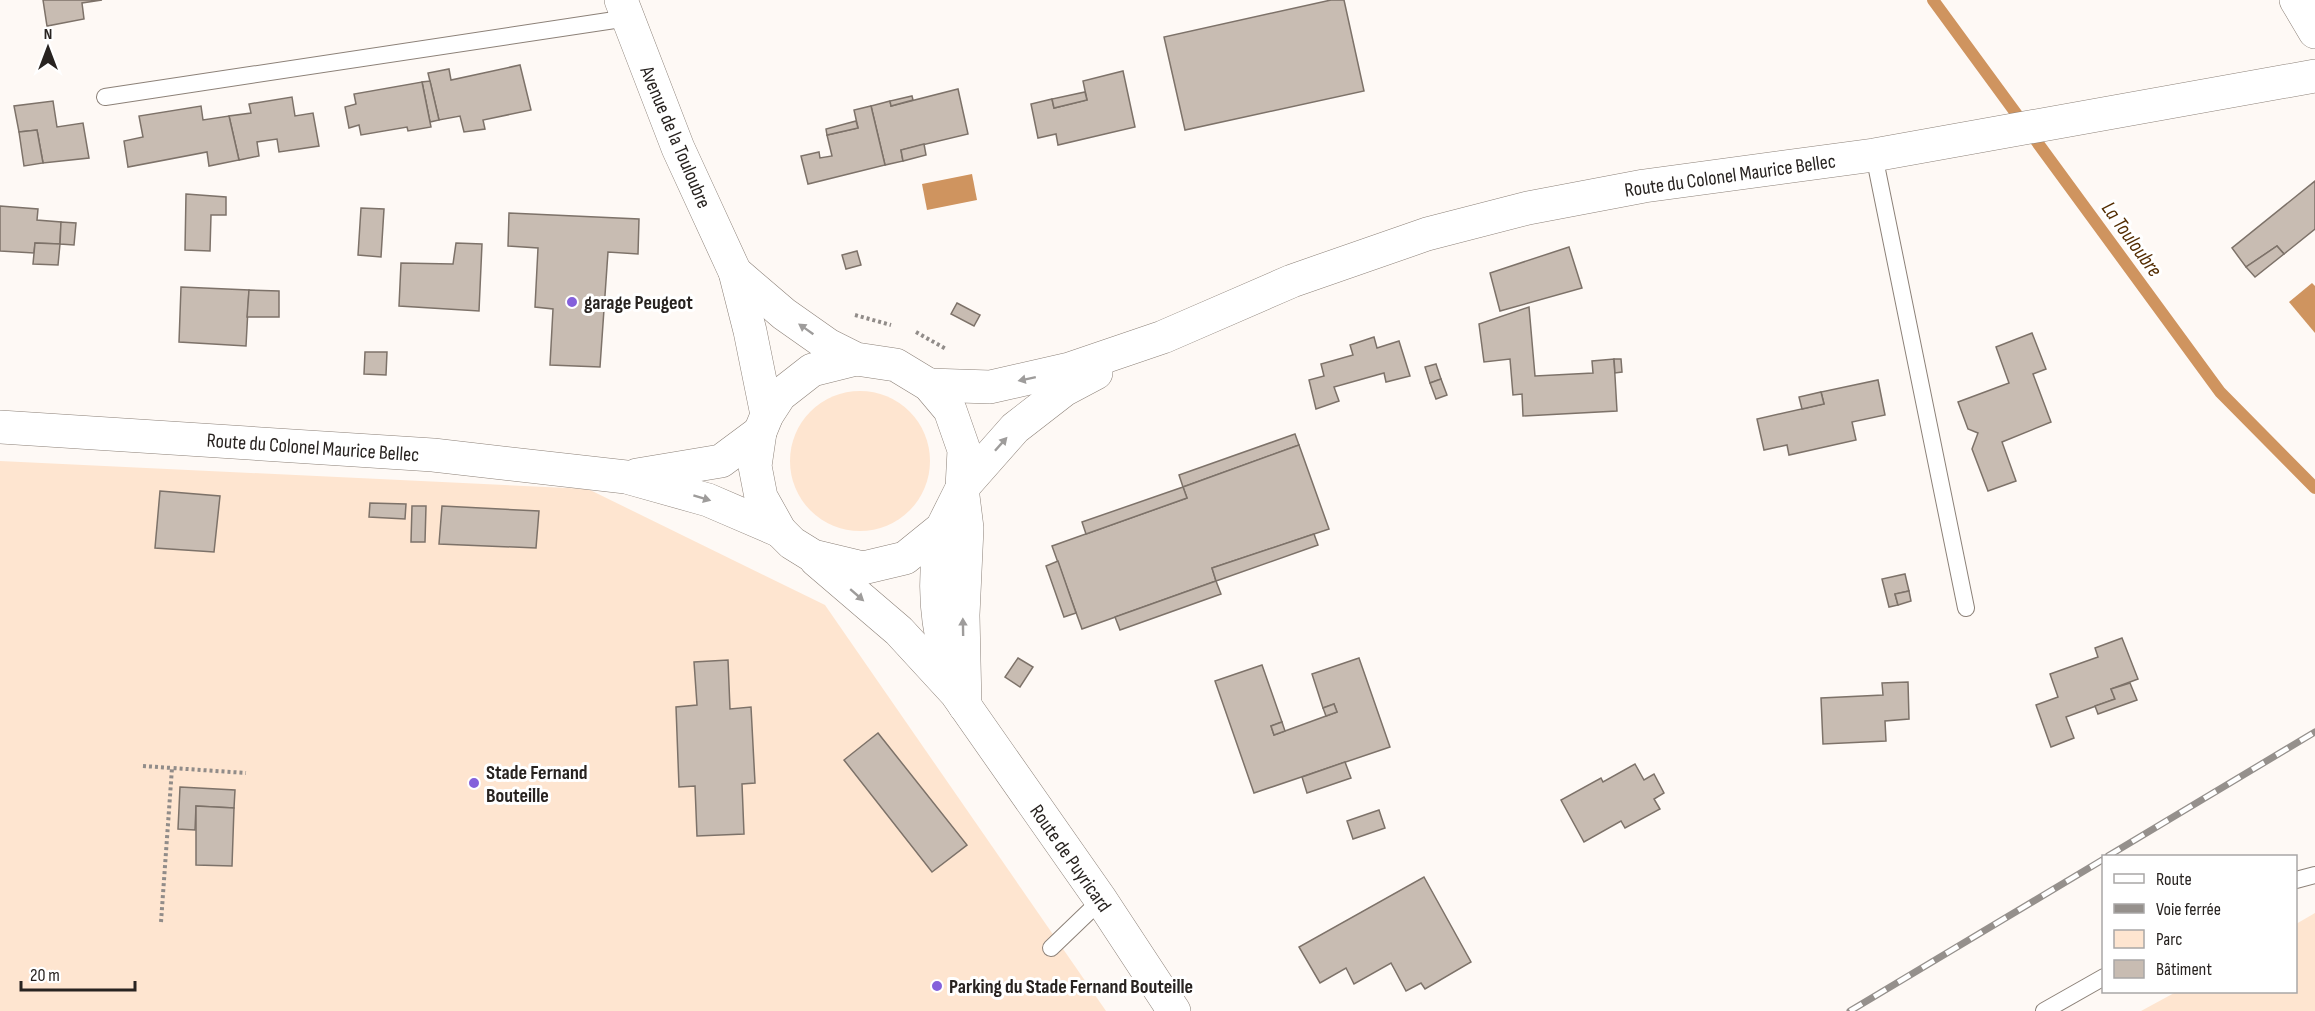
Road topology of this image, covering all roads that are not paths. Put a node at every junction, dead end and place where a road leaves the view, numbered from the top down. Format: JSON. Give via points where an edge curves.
{"nodes":[{"id":1,"x":2296,"y":0,"type":"edge"},
{"id":2,"x":625,"y":9,"type":"edge"},
{"id":3,"x":2315,"y":32,"type":"edge"},
{"id":4,"x":2315,"y":76,"type":"edge"},
{"id":5,"x":105,"y":98,"type":"dead end"},
{"id":6,"x":1874,"y":154,"type":"junction"},
{"id":7,"x":735,"y":272,"type":"junction"},
{"id":8,"x":1163,"y":337,"type":"junction"},
{"id":9,"x":856,"y":359,"type":"junction"},
{"id":10,"x":929,"y":385,"type":"junction"},
{"id":11,"x":763,"y":424,"type":"junction"},
{"id":12,"x":0,"y":427,"type":"edge"},
{"id":13,"x":626,"y":477,"type":"junction"},
{"id":14,"x":962,"y":488,"type":"junction"},
{"id":15,"x":942,"y":528,"type":"junction"},
{"id":16,"x":780,"y":531,"type":"junction"},
{"id":17,"x":813,"y":556,"type":"junction"},
{"id":18,"x":1966,"y":608,"type":"dead end"},
{"id":19,"x":960,"y":699,"type":"junction"},
{"id":20,"x":2315,"y":875,"type":"edge"},
{"id":21,"x":2297,"y":880,"type":"edge"},
{"id":22,"x":1101,"y":900,"type":"junction"},
{"id":23,"x":1051,"y":948,"type":"dead end"},
{"id":24,"x":2102,"y":978,"type":"edge"},
{"id":25,"x":1174,"y":1011,"type":"edge"},
{"id":26,"x":2044,"y":1011,"type":"edge"}],
"edges":[{"from":1,"to":3,"type":"main road"},
{"from":2,"to":5,"type":"lane"},
{"from":2,"to":7,"type":"main road","name":"Avenue de la Touloubre","via":[[678,148]]},
{"from":4,"to":6,"type":"main road","name":"Route du Colonel Maurice Bellec"},
{"from":6,"to":8,"type":"main road","name":"Route du Colonel Maurice Bellec","via":[[1644,186],[1517,211],[1427,234],[1292,281]]},
{"from":6,"to":18,"type":"lane"},
{"from":9,"to":7,"type":"main road","one_way":true,"via":[[784,314]]},
{"from":7,"to":11,"type":"main road","via":[[750,331]]},
{"from":8,"to":10,"type":"main road","name":"Route du Colonel Maurice Bellec","one_way":true,"via":[[1069,369],[990,387]]},
{"from":14,"to":8,"type":"main road","name":"Route du Colonel Maurice Bellec","one_way":true,"via":[[1015,428],[1064,390]]},
{"from":9,"to":10,"type":"main road","via":[[896,365]]},
{"from":9,"to":11,"type":"main road","via":[[812,370],[780,395]]},
{"from":10,"to":14,"type":"main road","via":[[950,410],[964,450]]},
{"from":11,"to":13,"type":"main road","name":"Route du Colonel Maurice Bellec","via":[[721,461]]},
{"from":11,"to":16,"type":"main road","via":[[755,466],[760,497]]},
{"from":12,"to":13,"type":"main road","name":"Route du Colonel Maurice Bellec","via":[[433,455]]},
{"from":13,"to":16,"type":"main road","name":"Route du Colonel Maurice Bellec","one_way":true,"via":[[708,500]]},
{"from":14,"to":15,"type":"main road"},
{"from":19,"to":14,"type":"main road","one_way":true,"via":[[968,528]]},
{"from":15,"to":17,"type":"main road","via":[[905,558],[863,568]]},
{"from":15,"to":19,"type":"main road","name":"Route de Puyricard","via":[[935,567],[936,615]]},
{"from":16,"to":17,"type":"main road"},
{"from":17,"to":19,"type":"main road","name":"Route de Puyricard","one_way":true,"via":[[899,631]]},
{"from":19,"to":22,"type":"main road","name":"Route de Puyricard"},
{"from":20,"to":21,"type":"lane"},
{"from":22,"to":23,"type":"lane"},
{"from":22,"to":25,"type":"main road","name":"Route de Puyricard"},
{"from":24,"to":26,"type":"lane"}]}
